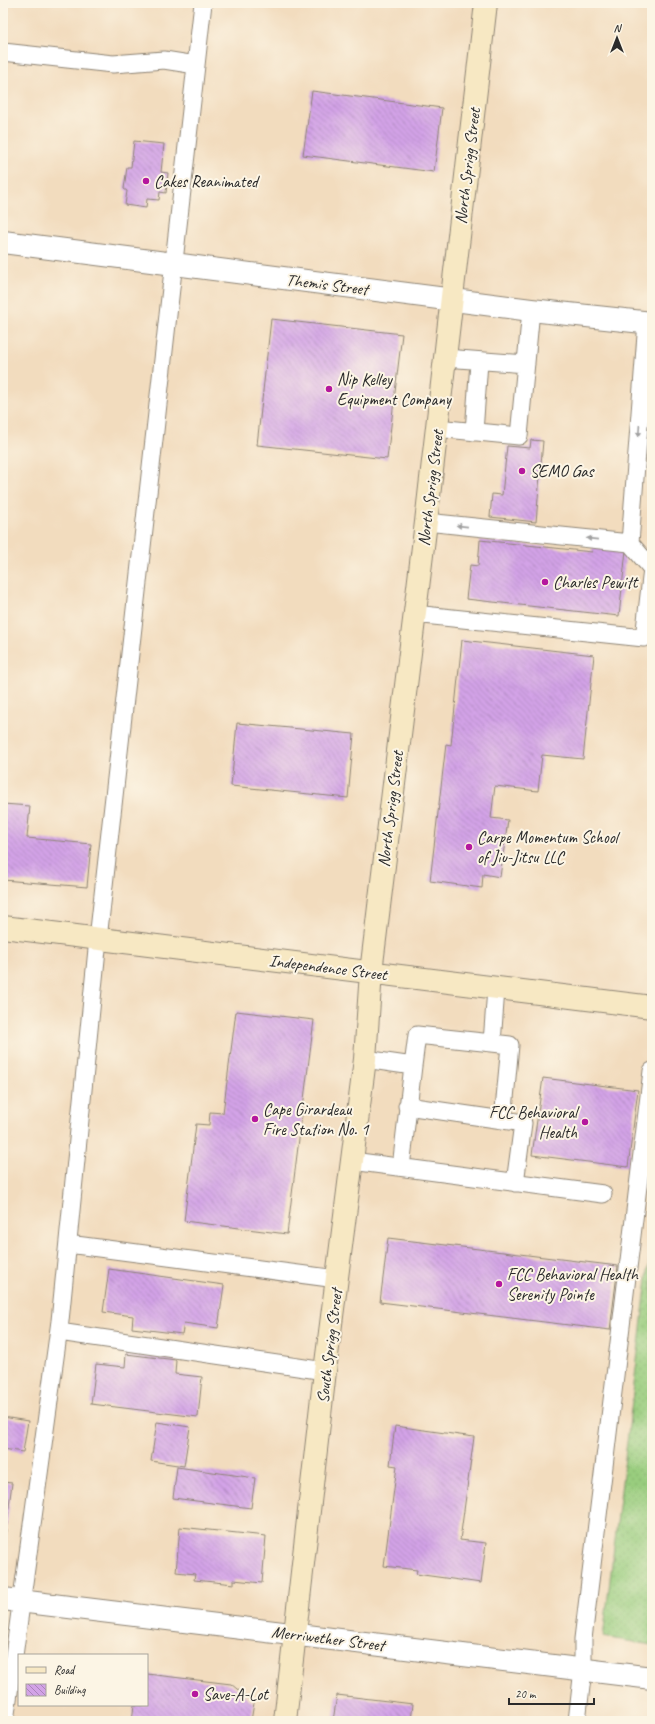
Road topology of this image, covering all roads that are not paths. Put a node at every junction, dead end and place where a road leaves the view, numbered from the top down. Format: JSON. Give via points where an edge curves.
{"nodes":[{"id":1,"x":203,"y":3,"type":"edge"},
{"id":2,"x":486,"y":3,"type":"edge"},
{"id":3,"x":3,"y":52,"type":"edge"},
{"id":4,"x":196,"y":65,"type":"junction"},
{"id":5,"x":3,"y":242,"type":"edge"},
{"id":6,"x":174,"y":264,"type":"junction"},
{"id":7,"x":452,"y":300,"type":"junction"},
{"id":8,"x":531,"y":310,"type":"junction"},
{"id":9,"x":649,"y":322,"type":"edge"},
{"id":10,"x":445,"y":358,"type":"junction"},
{"id":11,"x":479,"y":362,"type":"junction"},
{"id":12,"x":526,"y":364,"type":"junction"},
{"id":13,"x":436,"y":428,"type":"junction"},
{"id":14,"x":474,"y":432,"type":"junction"},
{"id":15,"x":426,"y":522,"type":"junction"},
{"id":16,"x":630,"y":543,"type":"junction"},
{"id":17,"x":414,"y":614,"type":"junction"},
{"id":18,"x":3,"y":927,"type":"edge"},
{"id":19,"x":98,"y":939,"type":"junction"},
{"id":20,"x":371,"y":972,"type":"junction"},
{"id":21,"x":496,"y":989,"type":"junction"},
{"id":22,"x":652,"y":1007,"type":"edge"},
{"id":23,"x":492,"y":1043,"type":"junction"},
{"id":24,"x":364,"y":1059,"type":"junction"},
{"id":25,"x":413,"y":1066,"type":"junction"},
{"id":26,"x":652,"y":1071,"type":"edge"},
{"id":27,"x":407,"y":1106,"type":"junction"},
{"id":28,"x":503,"y":1120,"type":"junction"},
{"id":29,"x":352,"y":1161,"type":"junction"},
{"id":30,"x":401,"y":1167,"type":"junction"},
{"id":31,"x":515,"y":1183,"type":"junction"},
{"id":32,"x":603,"y":1194,"type":"dead end"},
{"id":33,"x":68,"y":1244,"type":"junction"},
{"id":34,"x":337,"y":1279,"type":"junction"},
{"id":35,"x":59,"y":1332,"type":"junction"},
{"id":36,"x":325,"y":1371,"type":"junction"},
{"id":37,"x":12,"y":1600,"type":"edge"},
{"id":38,"x":296,"y":1634,"type":"junction"},
{"id":39,"x":583,"y":1670,"type":"junction"},
{"id":40,"x":652,"y":1678,"type":"edge"},
{"id":41,"x":5,"y":1721,"type":"edge"},
{"id":42,"x":285,"y":1721,"type":"edge"},
{"id":43,"x":577,"y":1721,"type":"edge"}],
"edges":[{"from":1,"to":4,"type":"lane"},
{"from":2,"to":7,"type":"main road","name":"North Sprigg Street"},
{"from":3,"to":4,"type":"lane","via":[[113,64],[164,60]]},
{"from":4,"to":6,"type":"lane"},
{"from":5,"to":6,"type":"street","name":"Themis Street"},
{"from":6,"to":7,"type":"street","name":"Themis Street"},
{"from":6,"to":19,"type":"lane"},
{"from":7,"to":8,"type":"street","name":"Themis Street"},
{"from":7,"to":10,"type":"main road","name":"North Sprigg Street"},
{"from":8,"to":9,"type":"street","name":"Themis Street"},
{"from":8,"to":12,"type":"lane"},
{"from":9,"to":16,"type":"lane","one_way":true},
{"from":10,"to":11,"type":"lane"},
{"from":10,"to":13,"type":"main road","name":"North Sprigg Street"},
{"from":11,"to":12,"type":"lane"},
{"from":11,"to":14,"type":"lane"},
{"from":12,"to":14,"type":"lane","via":[[519,436]]},
{"from":13,"to":14,"type":"lane"},
{"from":13,"to":15,"type":"main road","name":"North Sprigg Street"},
{"from":16,"to":15,"type":"lane","one_way":true},
{"from":15,"to":17,"type":"main road","name":"North Sprigg Street"},
{"from":16,"to":17,"type":"lane","via":[[652,569],[644,638]]},
{"from":17,"to":20,"type":"main road","name":"North Sprigg Street"},
{"from":18,"to":19,"type":"main road","name":"Independence Street"},
{"from":19,"to":20,"type":"main road","name":"Independence Street"},
{"from":19,"to":33,"type":"lane"},
{"from":20,"to":21,"type":"main road","name":"Independence Street"},
{"from":20,"to":24,"type":"main road","name":"South Sprigg Street"},
{"from":21,"to":22,"type":"main road","name":"Independence Street"},
{"from":21,"to":23,"type":"lane"},
{"from":23,"to":25,"type":"lane","via":[[417,1035]]},
{"from":23,"to":28,"type":"lane","via":[[510,1045]]},
{"from":24,"to":25,"type":"lane"},
{"from":24,"to":29,"type":"main road","name":"South Sprigg Street"},
{"from":25,"to":27,"type":"lane"},
{"from":26,"to":39,"type":"lane","via":[[583,1639]]},
{"from":27,"to":28,"type":"lane"},
{"from":27,"to":30,"type":"lane"},
{"from":28,"to":31,"type":"lane","via":[[523,1123]]},
{"from":29,"to":30,"type":"lane"},
{"from":29,"to":34,"type":"main road","name":"South Sprigg Street"},
{"from":30,"to":31,"type":"lane"},
{"from":31,"to":32,"type":"lane"},
{"from":33,"to":34,"type":"lane"},
{"from":33,"to":35,"type":"lane"},
{"from":34,"to":36,"type":"main road","name":"South Sprigg Street"},
{"from":35,"to":36,"type":"lane"},
{"from":35,"to":37,"type":"lane"},
{"from":36,"to":38,"type":"main road","name":"South Sprigg Street"},
{"from":37,"to":38,"type":"street","name":"Merriwether Street"},
{"from":37,"to":41,"type":"lane"},
{"from":38,"to":39,"type":"street","name":"Merriwether Street"},
{"from":38,"to":42,"type":"main road","name":"South Sprigg Street"},
{"from":39,"to":40,"type":"street","name":"Merriwether Street"},
{"from":39,"to":43,"type":"lane"}]}
